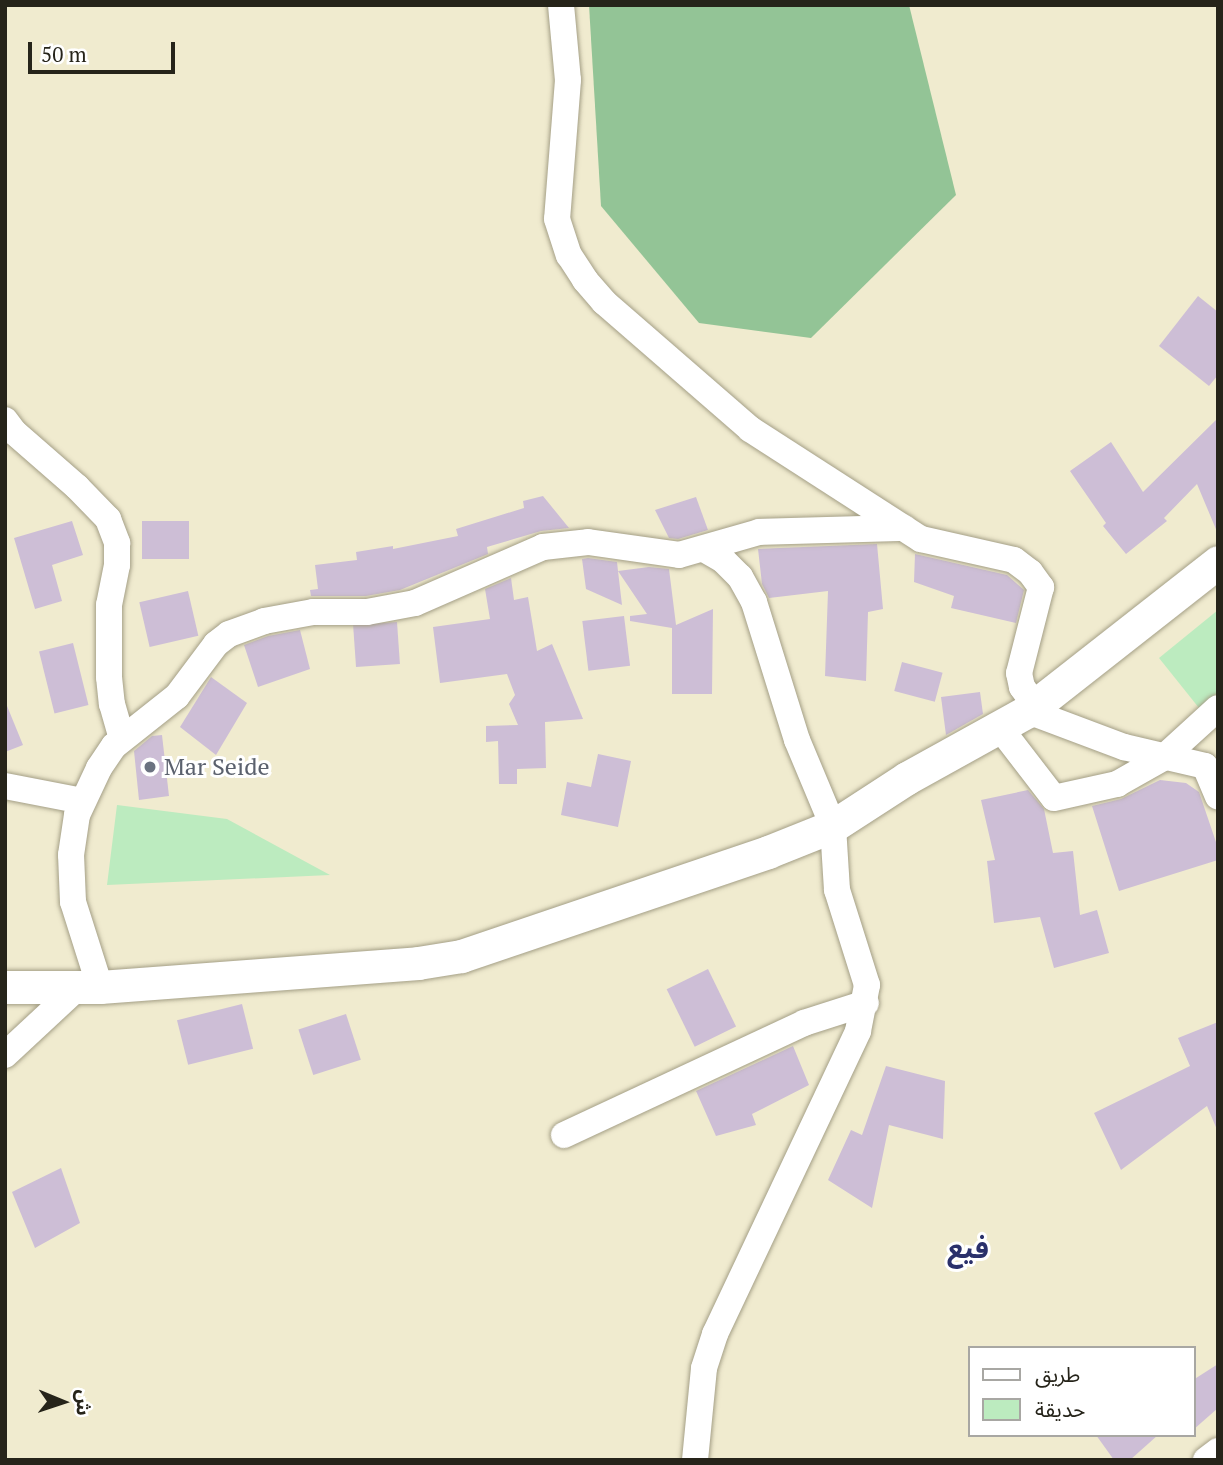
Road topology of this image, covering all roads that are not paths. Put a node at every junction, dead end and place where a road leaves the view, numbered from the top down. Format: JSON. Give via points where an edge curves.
{"nodes":[{"id":1,"x":561,"y":5,"type":"edge"},
{"id":2,"x":5,"y":420,"type":"edge"},
{"id":3,"x":904,"y":528,"type":"junction"},
{"id":4,"x":704,"y":549,"type":"junction"},
{"id":5,"x":1218,"y":562,"type":"edge"},
{"id":6,"x":1032,"y":708,"type":"junction"},
{"id":7,"x":1218,"y":708,"type":"edge"},
{"id":8,"x":1000,"y":728,"type":"junction"},
{"id":9,"x":122,"y":738,"type":"junction"},
{"id":10,"x":1163,"y":758,"type":"junction"},
{"id":11,"x":5,"y":786,"type":"edge"},
{"id":12,"x":1218,"y":796,"type":"edge"},
{"id":13,"x":83,"y":801,"type":"junction"},
{"id":14,"x":833,"y":826,"type":"junction"},
{"id":15,"x":5,"y":987,"type":"edge"},
{"id":16,"x":88,"y":988,"type":"junction"},
{"id":17,"x":866,"y":1003,"type":"junction"},
{"id":18,"x":5,"y":1055,"type":"edge"},
{"id":19,"x":564,"y":1135,"type":"dead end"},
{"id":20,"x":1218,"y":1451,"type":"edge"},
{"id":21,"x":695,"y":1460,"type":"edge"},
{"id":22,"x":1206,"y":1460,"type":"edge"}],
"edges":[{"from":1,"to":3,"type":"street","via":[[568,80],[557,219],[569,255],[585,280],[604,302],[750,429]]},
{"from":2,"to":9,"type":"street","via":[[108,519],[117,543],[109,615],[109,677]]},
{"from":3,"to":4,"type":"street","via":[[759,532]]},
{"from":3,"to":6,"type":"street","via":[[921,539],[1014,560],[1036,579],[1041,587],[1039,605],[1019,673]]},
{"from":4,"to":9,"type":"street","via":[[670,555],[589,542],[543,547],[415,603],[264,621],[216,643],[177,696]]},
{"from":4,"to":14,"type":"street","via":[[723,560],[747,586],[811,779]]},
{"from":5,"to":6,"type":"main road"},
{"from":6,"to":8,"type":"main road"},
{"from":6,"to":10,"type":"street"},
{"from":7,"to":10,"type":"street"},
{"from":8,"to":10,"type":"street","via":[[1054,798],[1117,784]]},
{"from":8,"to":14,"type":"main road","via":[[907,778]]},
{"from":9,"to":13,"type":"street","via":[[99,768]]},
{"from":10,"to":12,"type":"street","via":[[1205,766]]},
{"from":11,"to":13,"type":"street"},
{"from":13,"to":16,"type":"street","via":[[71,855],[73,902]]},
{"from":14,"to":16,"type":"main road","via":[[461,956]]},
{"from":14,"to":17,"type":"street","via":[[837,890],[867,985]]},
{"from":15,"to":16,"type":"main road"},
{"from":16,"to":18,"type":"street"},
{"from":17,"to":19,"type":"street","via":[[804,1023]]},
{"from":17,"to":21,"type":"street","via":[[848,1053],[715,1334],[704,1368]]},
{"from":20,"to":22,"type":"street"}]}
